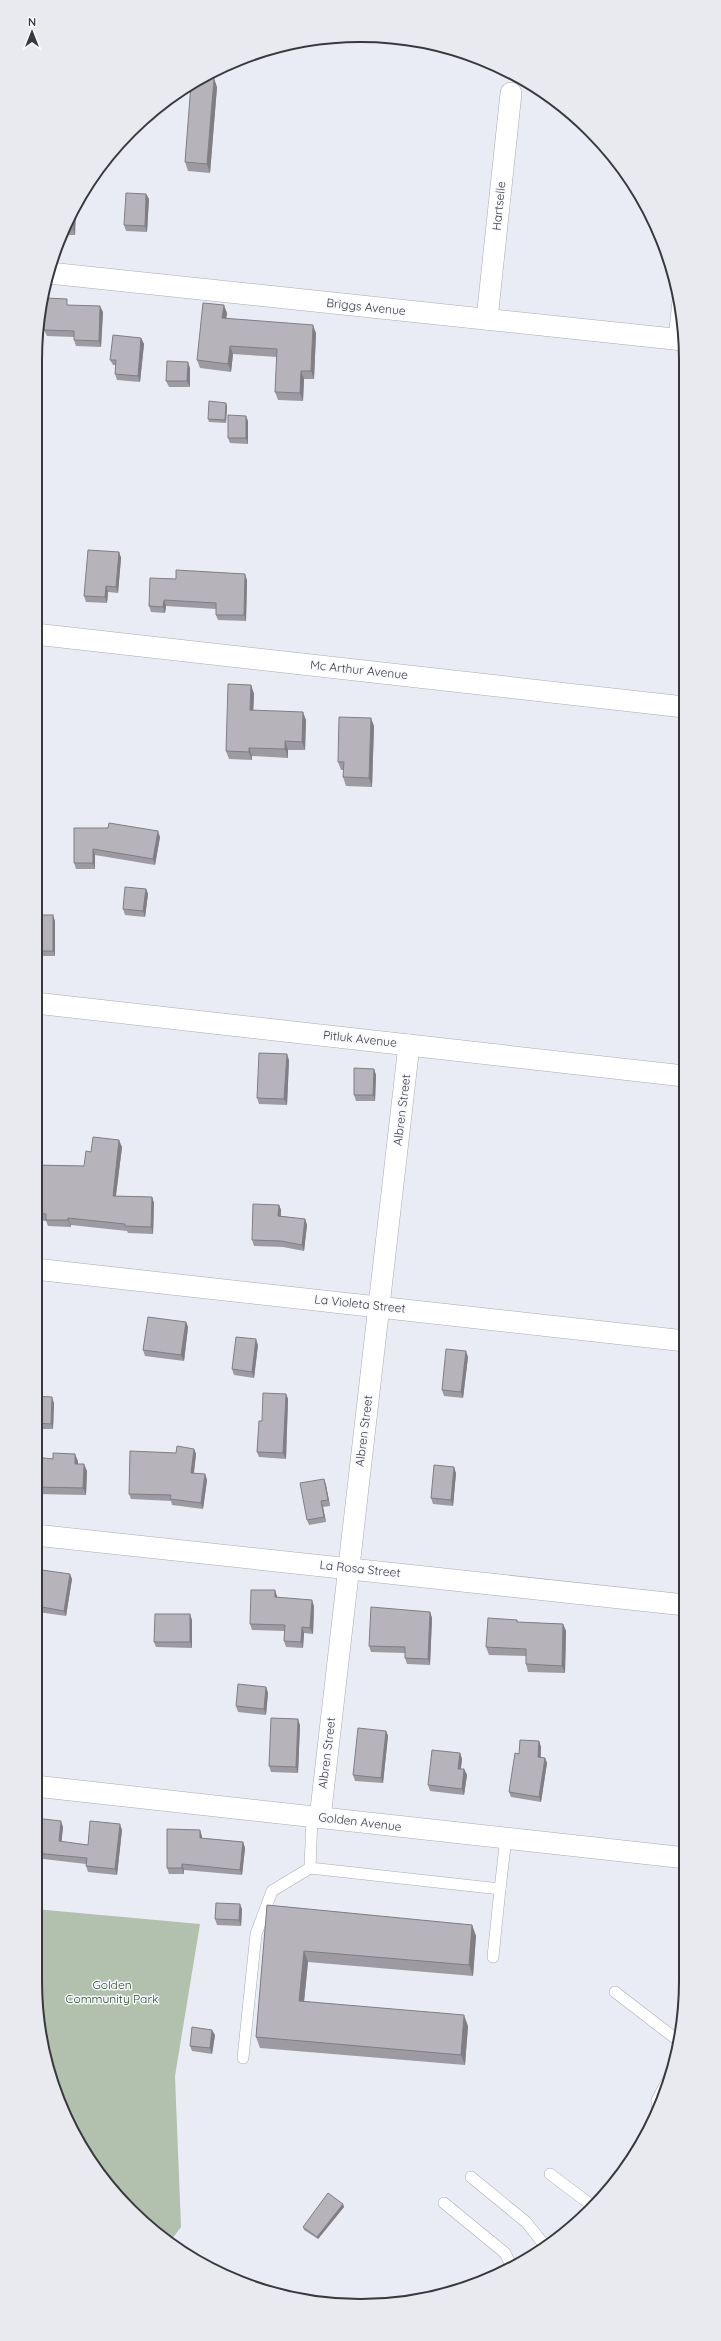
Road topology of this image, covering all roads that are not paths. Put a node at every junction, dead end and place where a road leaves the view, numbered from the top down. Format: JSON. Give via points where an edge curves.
{"nodes":[{"id":1,"x":511,"y":93,"type":"dead end"},
{"id":2,"x":54,"y":274,"type":"edge"},
{"id":3,"x":487,"y":319,"type":"junction"},
{"id":4,"x":678,"y":340,"type":"edge"},
{"id":5,"x":42,"y":635,"type":"edge"},
{"id":6,"x":679,"y":706,"type":"edge"},
{"id":7,"x":42,"y":1003,"type":"edge"},
{"id":8,"x":409,"y":1045,"type":"junction"},
{"id":9,"x":679,"y":1075,"type":"edge"},
{"id":10,"x":42,"y":1270,"type":"edge"},
{"id":11,"x":379,"y":1306,"type":"junction"},
{"id":12,"x":679,"y":1340,"type":"edge"},
{"id":13,"x":42,"y":1535,"type":"edge"},
{"id":14,"x":349,"y":1568,"type":"junction"},
{"id":15,"x":679,"y":1604,"type":"edge"},
{"id":16,"x":42,"y":1787,"type":"edge"},
{"id":17,"x":316,"y":1817,"type":"junction"},
{"id":18,"x":506,"y":1838,"type":"junction"},
{"id":19,"x":679,"y":1857,"type":"edge"},
{"id":20,"x":310,"y":1868,"type":"junction"},
{"id":21,"x":500,"y":1889,"type":"junction"},
{"id":22,"x":493,"y":1958,"type":"dead end"},
{"id":23,"x":615,"y":1992,"type":"dead end"},
{"id":24,"x":674,"y":2037,"type":"edge"},
{"id":25,"x":244,"y":2058,"type":"dead end"},
{"id":26,"x":550,"y":2174,"type":"dead end"},
{"id":27,"x":471,"y":2177,"type":"dead end"},
{"id":28,"x":444,"y":2203,"type":"dead end"},
{"id":29,"x":589,"y":2203,"type":"edge"},
{"id":30,"x":542,"y":2242,"type":"edge"},
{"id":31,"x":509,"y":2262,"type":"edge"}],
"edges":[{"from":1,"to":3,"type":"street","name":"Hartselle"},
{"from":2,"to":3,"type":"street","name":"Briggs Avenue"},
{"from":3,"to":4,"type":"street","name":"Briggs Avenue"},
{"from":5,"to":6,"type":"street","name":"Mc Arthur Avenue"},
{"from":7,"to":8,"type":"street","name":"Pitluk Avenue"},
{"from":8,"to":9,"type":"street","name":"Pitluk Avenue"},
{"from":8,"to":11,"type":"street","name":"Albren Street"},
{"from":10,"to":11,"type":"street","name":"La Violeta Street"},
{"from":11,"to":12,"type":"street","name":"La Violeta Street"},
{"from":11,"to":14,"type":"street","name":"Albren Street"},
{"from":13,"to":14,"type":"street","name":"La Rosa Street"},
{"from":14,"to":15,"type":"street","name":"La Rosa Street"},
{"from":14,"to":17,"type":"street","name":"Albren Street"},
{"from":16,"to":17,"type":"street","name":"Golden Avenue"},
{"from":17,"to":18,"type":"street","name":"Golden Avenue"},
{"from":17,"to":20,"type":"lane"},
{"from":18,"to":19,"type":"street","name":"Golden Avenue"},
{"from":18,"to":21,"type":"lane"},
{"from":20,"to":21,"type":"lane"},
{"from":20,"to":25,"type":"lane","via":[[272,1892],[256,1934]]},
{"from":21,"to":22,"type":"lane"},
{"from":23,"to":24,"type":"lane"},
{"from":26,"to":29,"type":"lane"},
{"from":27,"to":30,"type":"lane","via":[[526,2222]]},
{"from":28,"to":31,"type":"lane","via":[[505,2253]]}]}
